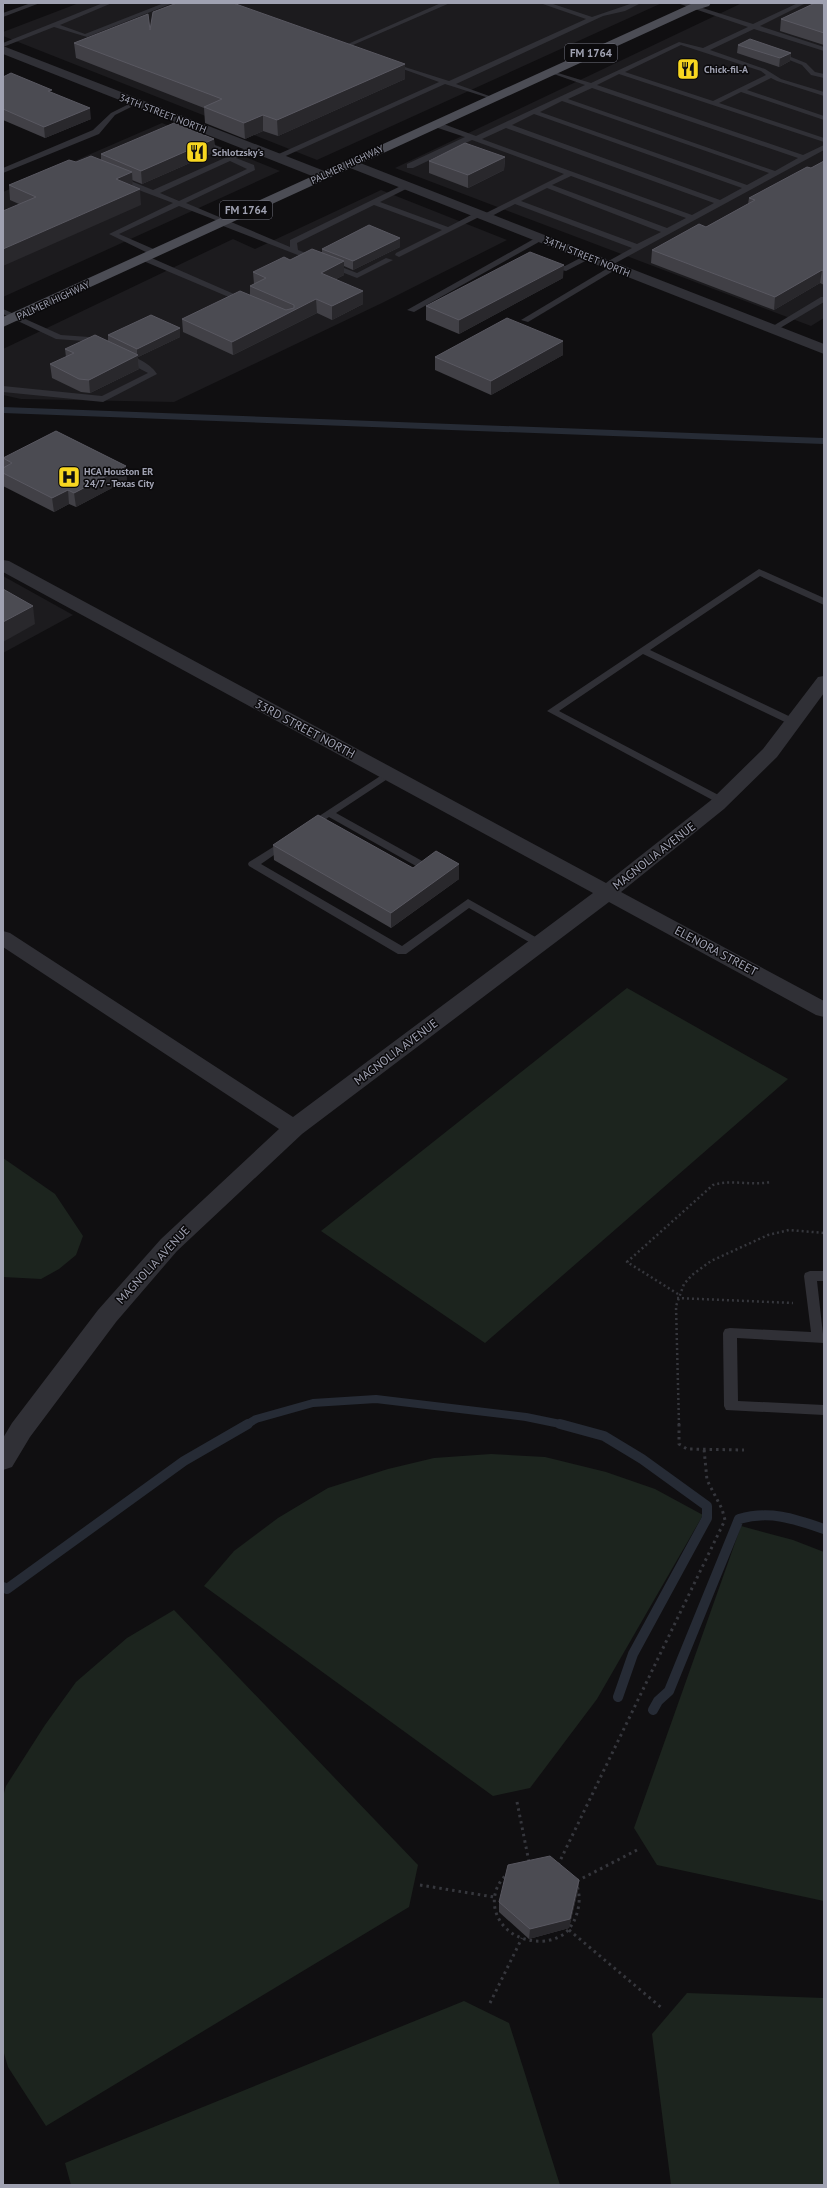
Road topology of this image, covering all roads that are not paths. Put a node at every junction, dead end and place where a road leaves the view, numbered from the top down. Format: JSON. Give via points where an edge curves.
{"nodes":[{"id":1,"x":37,"y":3,"type":"edge"},
{"id":2,"x":109,"y":3,"type":"edge"},
{"id":3,"x":170,"y":3,"type":"edge"},
{"id":4,"x":448,"y":3,"type":"edge"},
{"id":5,"x":543,"y":3,"type":"edge"},
{"id":6,"x":638,"y":3,"type":"edge"},
{"id":7,"x":680,"y":3,"type":"edge"},
{"id":8,"x":705,"y":3,"type":"edge"},
{"id":9,"x":803,"y":3,"type":"edge"},
{"id":10,"x":694,"y":5,"type":"edge"},
{"id":11,"x":3,"y":15,"type":"edge"},
{"id":12,"x":592,"y":19,"type":"junction"},
{"id":13,"x":54,"y":25,"type":"junction"},
{"id":14,"x":754,"y":27,"type":"junction"},
{"id":15,"x":730,"y":38,"type":"junction"},
{"id":16,"x":744,"y":43,"type":"edge"},
{"id":17,"x":3,"y":45,"type":"edge"},
{"id":18,"x":824,"y":49,"type":"edge"},
{"id":19,"x":3,"y":50,"type":"edge"},
{"id":20,"x":703,"y":50,"type":"junction"},
{"id":21,"x":766,"y":50,"type":"edge"},
{"id":22,"x":358,"y":52,"type":"edge"},
{"id":23,"x":386,"y":62,"type":"edge"},
{"id":24,"x":550,"y":71,"type":"junction"},
{"id":25,"x":619,"y":72,"type":"junction"},
{"id":26,"x":771,"y":75,"type":"junction"},
{"id":27,"x":824,"y":76,"type":"edge"},
{"id":28,"x":447,"y":83,"type":"junction"},
{"id":29,"x":590,"y":85,"type":"junction"},
{"id":30,"x":741,"y":90,"type":"junction"},
{"id":31,"x":824,"y":94,"type":"edge"},
{"id":32,"x":490,"y":98,"type":"junction"},
{"id":33,"x":562,"y":98,"type":"junction"},
{"id":34,"x":137,"y":102,"type":"junction"},
{"id":35,"x":714,"y":103,"type":"junction"},
{"id":36,"x":534,"y":112,"type":"junction"},
{"id":37,"x":824,"y":118,"type":"edge"},
{"id":38,"x":435,"y":124,"type":"junction"},
{"id":39,"x":506,"y":125,"type":"junction"},
{"id":40,"x":188,"y":137,"type":"edge"},
{"id":41,"x":474,"y":138,"type":"junction"},
{"id":42,"x":824,"y":140,"type":"edge"},
{"id":43,"x":824,"y":147,"type":"edge"},
{"id":44,"x":253,"y":148,"type":"junction"},
{"id":45,"x":233,"y":157,"type":"junction"},
{"id":46,"x":276,"y":157,"type":"junction"},
{"id":47,"x":804,"y":158,"type":"junction"},
{"id":48,"x":350,"y":163,"type":"junction"},
{"id":49,"x":410,"y":166,"type":"dead end"},
{"id":50,"x":3,"y":170,"type":"edge"},
{"id":51,"x":571,"y":173,"type":"junction"},
{"id":52,"x":775,"y":173,"type":"junction"},
{"id":53,"x":322,"y":175,"type":"junction"},
{"id":54,"x":113,"y":177,"type":"edge"},
{"id":55,"x":407,"y":185,"type":"junction"},
{"id":56,"x":545,"y":185,"type":"junction"},
{"id":57,"x":748,"y":188,"type":"junction"},
{"id":58,"x":153,"y":193,"type":"junction"},
{"id":59,"x":514,"y":201,"type":"junction"},
{"id":60,"x":374,"y":202,"type":"junction"},
{"id":61,"x":178,"y":203,"type":"junction"},
{"id":62,"x":720,"y":203,"type":"junction"},
{"id":63,"x":482,"y":215,"type":"junction"},
{"id":64,"x":692,"y":218,"type":"junction"},
{"id":65,"x":222,"y":222,"type":"junction"},
{"id":66,"x":449,"y":230,"type":"junction"},
{"id":67,"x":667,"y":231,"type":"junction"},
{"id":68,"x":542,"y":238,"type":"junction"},
{"id":69,"x":637,"y":247,"type":"junction"},
{"id":70,"x":294,"y":251,"type":"junction"},
{"id":71,"x":513,"y":254,"type":"junction"},
{"id":72,"x":149,"y":255,"type":"junction"},
{"id":73,"x":399,"y":255,"type":"dead end"},
{"id":74,"x":589,"y":257,"type":"junction"},
{"id":75,"x":526,"y":258,"type":"edge"},
{"id":76,"x":389,"y":260,"type":"dead end"},
{"id":77,"x":538,"y":263,"type":"edge"},
{"id":78,"x":611,"y":265,"type":"junction"},
{"id":79,"x":824,"y":299,"type":"edge"},
{"id":80,"x":254,"y":304,"type":"edge"},
{"id":81,"x":411,"y":310,"type":"dead end"},
{"id":82,"x":3,"y":311,"type":"edge"},
{"id":83,"x":16,"y":317,"type":"junction"},
{"id":84,"x":525,"y":320,"type":"dead end"},
{"id":85,"x":3,"y":323,"type":"edge"},
{"id":86,"x":772,"y":329,"type":"junction"},
{"id":87,"x":824,"y":349,"type":"edge"},
{"id":88,"x":3,"y":389,"type":"edge"},
{"id":89,"x":3,"y":566,"type":"edge"},
{"id":90,"x":824,"y":602,"type":"edge"},
{"id":91,"x":643,"y":650,"type":"junction"},
{"id":92,"x":824,"y":681,"type":"edge"},
{"id":93,"x":793,"y":722,"type":"junction"},
{"id":94,"x":388,"y":774,"type":"junction"},
{"id":95,"x":722,"y":801,"type":"junction"},
{"id":96,"x":328,"y":814,"type":"junction"},
{"id":97,"x":420,"y":864,"type":"edge"},
{"id":98,"x":607,"y":893,"type":"junction"},
{"id":99,"x":3,"y":938,"type":"edge"},
{"id":100,"x":540,"y":943,"type":"junction"},
{"id":101,"x":824,"y":1010,"type":"edge"},
{"id":102,"x":294,"y":1128,"type":"junction"},
{"id":103,"x":824,"y":1276,"type":"edge"},
{"id":104,"x":821,"y":1338,"type":"edge"},
{"id":105,"x":824,"y":1410,"type":"edge"},
{"id":106,"x":12,"y":1427,"type":"edge"},
{"id":107,"x":3,"y":1460,"type":"edge"}],
"edges":[{"from":1,"to":11,"type":"lane"},
{"from":2,"to":13,"type":"lane"},
{"from":3,"to":13,"type":"lane","via":[[85,36]]},
{"from":4,"to":22,"type":"lane","via":[[341,46]]},
{"from":5,"to":12,"type":"lane"},
{"from":6,"to":12,"type":"lane"},
{"from":7,"to":10,"type":"lane"},
{"from":8,"to":10,"type":"main road","name":"PALMER HIGHWAY","number":"FM 1764"},
{"from":9,"to":14,"type":"lane"},
{"from":10,"to":14,"type":"lane"},
{"from":10,"to":24,"type":"main road","name":"PALMER HIGHWAY","number":"FM 1764"},
{"from":12,"to":28,"type":"lane"},
{"from":13,"to":17,"type":"lane"},
{"from":14,"to":15,"type":"lane"},
{"from":14,"to":18,"type":"lane"},
{"from":15,"to":16,"type":"lane"},
{"from":15,"to":20,"type":"lane"},
{"from":19,"to":34,"type":"street","name":"34TH STREET NORTH"},
{"from":20,"to":25,"type":"lane","via":[[681,43]]},
{"from":20,"to":26,"type":"lane"},
{"from":21,"to":27,"type":"lane","via":[[799,61],[814,74]]},
{"from":23,"to":28,"type":"lane"},
{"from":24,"to":29,"type":"lane"},
{"from":24,"to":32,"type":"main road","name":"PALMER HIGHWAY","number":"FM 1764"},
{"from":25,"to":29,"type":"lane"},
{"from":25,"to":35,"type":"lane"},
{"from":26,"to":30,"type":"lane"},
{"from":26,"to":31,"type":"lane","via":[[779,80]]},
{"from":28,"to":32,"type":"lane"},
{"from":28,"to":46,"type":"lane"},
{"from":29,"to":33,"type":"lane"},
{"from":29,"to":47,"type":"lane"},
{"from":30,"to":35,"type":"lane"},
{"from":30,"to":37,"type":"lane"},
{"from":32,"to":38,"type":"main road","name":"PALMER HIGHWAY","number":"FM 1764"},
{"from":33,"to":36,"type":"lane"},
{"from":33,"to":52,"type":"lane"},
{"from":34,"to":44,"type":"street","name":"34TH STREET NORTH","via":[[186,127]]},
{"from":34,"to":50,"type":"lane","via":[[113,114],[96,132]]},
{"from":35,"to":42,"type":"lane"},
{"from":36,"to":39,"type":"lane"},
{"from":36,"to":57,"type":"lane"},
{"from":38,"to":41,"type":"lane"},
{"from":38,"to":48,"type":"main road","name":"PALMER HIGHWAY","number":"FM 1764"},
{"from":39,"to":41,"type":"lane"},
{"from":39,"to":62,"type":"lane"},
{"from":40,"to":45,"type":"lane"},
{"from":41,"to":49,"type":"lane"},
{"from":41,"to":51,"type":"lane"},
{"from":43,"to":47,"type":"lane"},
{"from":44,"to":45,"type":"lane"},
{"from":44,"to":46,"type":"street","name":"34TH STREET NORTH"},
{"from":45,"to":58,"type":"lane"},
{"from":45,"to":61,"type":"lane","via":[[251,167],[251,170]]},
{"from":46,"to":53,"type":"street","name":"34TH STREET NORTH"},
{"from":47,"to":52,"type":"lane"},
{"from":48,"to":53,"type":"main road","name":"PALMER HIGHWAY","number":"FM 1764"},
{"from":48,"to":55,"type":"street","name":"34TH STREET NORTH"},
{"from":51,"to":56,"type":"lane"},
{"from":51,"to":64,"type":"lane"},
{"from":52,"to":57,"type":"lane"},
{"from":53,"to":65,"type":"main road","name":"PALMER HIGHWAY","number":"FM 1764"},
{"from":54,"to":58,"type":"lane"},
{"from":55,"to":60,"type":"lane"},
{"from":55,"to":63,"type":"street","name":"34TH STREET NORTH"},
{"from":56,"to":59,"type":"lane"},
{"from":56,"to":67,"type":"lane"},
{"from":57,"to":62,"type":"lane"},
{"from":58,"to":61,"type":"lane"},
{"from":59,"to":63,"type":"lane"},
{"from":59,"to":69,"type":"lane"},
{"from":60,"to":66,"type":"lane"},
{"from":60,"to":70,"type":"lane","via":[[293,242]]},
{"from":61,"to":65,"type":"lane"},
{"from":61,"to":72,"type":"lane","via":[[113,234]]},
{"from":62,"to":64,"type":"lane"},
{"from":63,"to":66,"type":"lane"},
{"from":63,"to":68,"type":"street","name":"34TH STREET NORTH"},
{"from":64,"to":67,"type":"lane"},
{"from":65,"to":70,"type":"lane"},
{"from":65,"to":72,"type":"main road","name":"PALMER HIGHWAY","number":"FM 1764"},
{"from":66,"to":73,"type":"lane"},
{"from":67,"to":69,"type":"lane"},
{"from":68,"to":71,"type":"lane"},
{"from":68,"to":74,"type":"street","name":"34TH STREET NORTH"},
{"from":69,"to":78,"type":"lane"},
{"from":70,"to":76,"type":"lane","via":[[357,276]]},
{"from":71,"to":75,"type":"lane"},
{"from":71,"to":81,"type":"lane"},
{"from":72,"to":80,"type":"lane"},
{"from":72,"to":83,"type":"main road","name":"PALMER HIGHWAY","number":"FM 1764"},
{"from":74,"to":77,"type":"lane","via":[[566,269]]},
{"from":74,"to":78,"type":"street","name":"34TH STREET NORTH"},
{"from":78,"to":84,"type":"lane"},
{"from":78,"to":86,"type":"street","name":"34TH STREET NORTH"},
{"from":79,"to":86,"type":"lane"},
{"from":82,"to":83,"type":"lane"},
{"from":83,"to":85,"type":"main road","name":"PALMER HIGHWAY","number":"FM 1764"},
{"from":83,"to":88,"type":"lane","via":[[59,337],[86,339],[150,369],[153,374],[103,400]]},
{"from":86,"to":87,"type":"street","name":"34TH STREET NORTH"},
{"from":89,"to":94,"type":"street","name":"33RD STREET NORTH"},
{"from":90,"to":91,"type":"lane","via":[[759,572]]},
{"from":91,"to":93,"type":"lane"},
{"from":91,"to":95,"type":"lane","via":[[552,711]]},
{"from":92,"to":93,"type":"street","name":"MAGNOLIA AVENUE"},
{"from":93,"to":95,"type":"street","name":"MAGNOLIA AVENUE","via":[[770,753]]},
{"from":94,"to":96,"type":"lane"},
{"from":94,"to":98,"type":"street","name":"33RD STREET NORTH"},
{"from":95,"to":98,"type":"street","name":"MAGNOLIA AVENUE"},
{"from":96,"to":97,"type":"lane"},
{"from":96,"to":100,"type":"lane","via":[[253,864],[402,951],[468,903]]},
{"from":98,"to":100,"type":"street","name":"MAGNOLIA AVENUE"},
{"from":98,"to":101,"type":"street","name":"ELENORA STREET"},
{"from":99,"to":102,"type":"street"},
{"from":100,"to":102,"type":"street","name":"MAGNOLIA AVENUE"},
{"from":102,"to":106,"type":"street","name":"MAGNOLIA AVENUE","via":[[169,1245]]},
{"from":103,"to":104,"type":"lane","via":[[810,1276]]},
{"from":104,"to":105,"type":"lane","via":[[730,1333],[731,1406]]},
{"from":106,"to":107,"type":"street","name":"MAGNOLIA AVENUE"}]}
